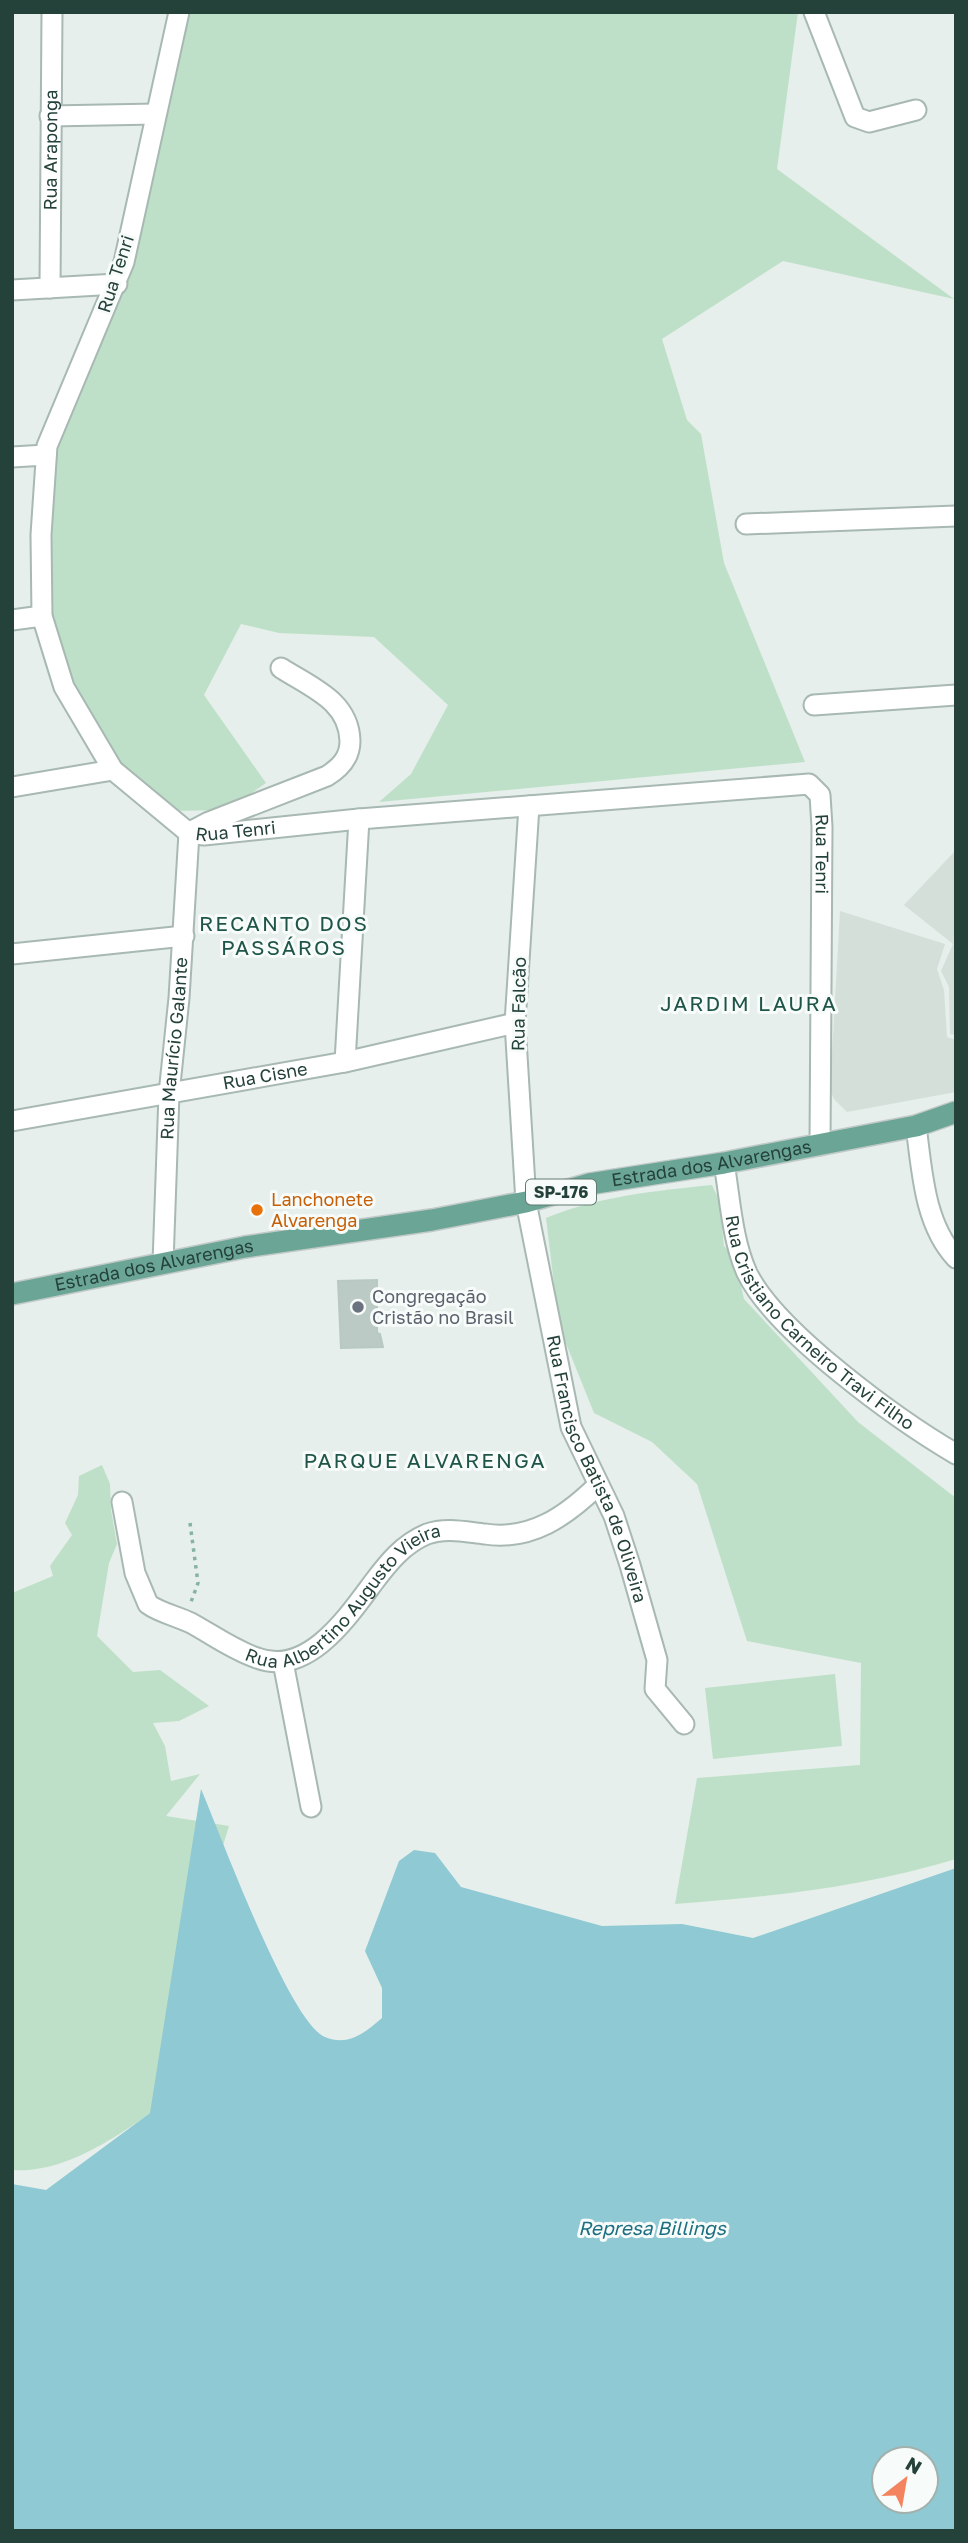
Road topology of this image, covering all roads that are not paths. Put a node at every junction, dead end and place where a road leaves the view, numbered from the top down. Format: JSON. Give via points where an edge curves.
{"nodes":[{"id":1,"x":52,"y":12,"type":"edge"},
{"id":2,"x":179,"y":12,"type":"edge"},
{"id":3,"x":814,"y":12,"type":"edge"},
{"id":4,"x":916,"y":110,"type":"dead end"},
{"id":5,"x":156,"y":114,"type":"junction"},
{"id":6,"x":50,"y":116,"type":"junction"},
{"id":7,"x":117,"y":284,"type":"junction"},
{"id":8,"x":50,"y":288,"type":"junction"},
{"id":9,"x":12,"y":290,"type":"edge"},
{"id":10,"x":46,"y":455,"type":"junction"},
{"id":11,"x":12,"y":457,"type":"edge"},
{"id":12,"x":956,"y":516,"type":"edge"},
{"id":13,"x":746,"y":524,"type":"dead end"},
{"id":14,"x":41,"y":616,"type":"junction"},
{"id":15,"x":12,"y":620,"type":"edge"},
{"id":16,"x":281,"y":668,"type":"dead end"},
{"id":17,"x":956,"y":695,"type":"edge"},
{"id":18,"x":814,"y":705,"type":"dead end"},
{"id":19,"x":113,"y":770,"type":"junction"},
{"id":20,"x":12,"y":788,"type":"edge"},
{"id":21,"x":529,"y":806,"type":"junction"},
{"id":22,"x":359,"y":819,"type":"junction"},
{"id":23,"x":189,"y":833,"type":"junction"},
{"id":24,"x":184,"y":936,"type":"junction"},
{"id":25,"x":12,"y":954,"type":"edge"},
{"id":26,"x":515,"y":1023,"type":"junction"},
{"id":27,"x":345,"y":1062,"type":"junction"},
{"id":28,"x":169,"y":1094,"type":"junction"},
{"id":29,"x":956,"y":1112,"type":"edge"},
{"id":30,"x":12,"y":1121,"type":"edge"},
{"id":31,"x":916,"y":1126,"type":"junction"},
{"id":32,"x":820,"y":1145,"type":"junction"},
{"id":33,"x":724,"y":1163,"type":"junction"},
{"id":34,"x":526,"y":1202,"type":"junction"},
{"id":35,"x":956,"y":1258,"type":"edge"},
{"id":36,"x":163,"y":1263,"type":"junction"},
{"id":37,"x":12,"y":1294,"type":"edge"},
{"id":38,"x":956,"y":1454,"type":"edge"},
{"id":39,"x":597,"y":1486,"type":"junction"},
{"id":40,"x":122,"y":1502,"type":"dead end"},
{"id":41,"x":283,"y":1662,"type":"junction"},
{"id":42,"x":684,"y":1724,"type":"dead end"},
{"id":43,"x":311,"y":1807,"type":"dead end"}],
"edges":[{"from":1,"to":6,"type":"street","name":"Rua Araponga"},
{"from":2,"to":5,"type":"street","name":"Rua Tenri"},
{"from":3,"to":4,"type":"street","via":[[855,117],[869,122]]},
{"from":5,"to":6,"type":"street"},
{"from":5,"to":7,"type":"street","name":"Rua Tenri"},
{"from":6,"to":8,"type":"street","name":"Rua Araponga"},
{"from":7,"to":8,"type":"street"},
{"from":7,"to":10,"type":"street","name":"Rua Tenri"},
{"from":8,"to":9,"type":"street"},
{"from":10,"to":11,"type":"street"},
{"from":10,"to":14,"type":"street","name":"Rua Tenri"},
{"from":12,"to":13,"type":"street"},
{"from":14,"to":15,"type":"street"},
{"from":14,"to":19,"type":"street","name":"Rua Tenri","via":[[70,700]]},
{"from":16,"to":23,"type":"street","via":[[339,706],[349,724],[350,747],[341,767]]},
{"from":17,"to":18,"type":"street"},
{"from":19,"to":20,"type":"street"},
{"from":19,"to":23,"type":"street","name":"Rua Tenri"},
{"from":21,"to":22,"type":"street","name":"Rua Tenri"},
{"from":21,"to":26,"type":"street","name":"Rua Falcão"},
{"from":21,"to":32,"type":"street","name":"Rua Tenri","via":[[797,783],[815,789],[820,796],[822,827]]},
{"from":22,"to":23,"type":"street","name":"Rua Tenri","via":[[244,833]]},
{"from":22,"to":27,"type":"street"},
{"from":23,"to":24,"type":"street","name":"Rua Maurício Galante"},
{"from":24,"to":25,"type":"street"},
{"from":24,"to":28,"type":"street","name":"Rua Maurício Galante"},
{"from":26,"to":27,"type":"street","name":"Rua Cisne"},
{"from":26,"to":34,"type":"street","name":"Rua Falcão"},
{"from":27,"to":28,"type":"street","name":"Rua Cisne"},
{"from":28,"to":30,"type":"street","name":"Rua Cisne"},
{"from":28,"to":36,"type":"street","name":"Rua Maurício Galante"},
{"from":29,"to":31,"type":"main road","name":"Estrada dos Alvarengas","number":"SP-176"},
{"from":31,"to":32,"type":"main road","name":"Estrada dos Alvarengas","number":"SP-176"},
{"from":31,"to":35,"type":"street","via":[[934,1222]]},
{"from":32,"to":33,"type":"main road","name":"Estrada dos Alvarengas","number":"SP-176"},
{"from":33,"to":34,"type":"main road","name":"Estrada dos Alvarengas","number":"SP-176","via":[[589,1184]]},
{"from":33,"to":38,"type":"street","name":"Rua Cristiano Carneiro Travi Filho","via":[[741,1258],[775,1311],[874,1400]]},
{"from":34,"to":36,"type":"main road","name":"Estrada dos Alvarengas","number":"SP-176"},
{"from":34,"to":39,"type":"street","name":"Rua Francisco Batista de Oliveira","via":[[571,1427]]},
{"from":36,"to":37,"type":"main road","name":"Estrada dos Alvarengas","number":"SP-176"},
{"from":39,"to":41,"type":"street","name":"Rua Albertino Augusto Vieira","via":[[577,1506],[542,1527],[508,1535],[447,1530],[413,1541],[396,1553],[321,1644]]},
{"from":39,"to":42,"type":"street","name":"Rua Francisco Batista de Oliveira","via":[[614,1516],[657,1660],[655,1689]]},
{"from":40,"to":41,"type":"street","name":"Rua Albertino Augusto Vieira","via":[[144,1600],[258,1659]]},
{"from":41,"to":43,"type":"street"}]}
